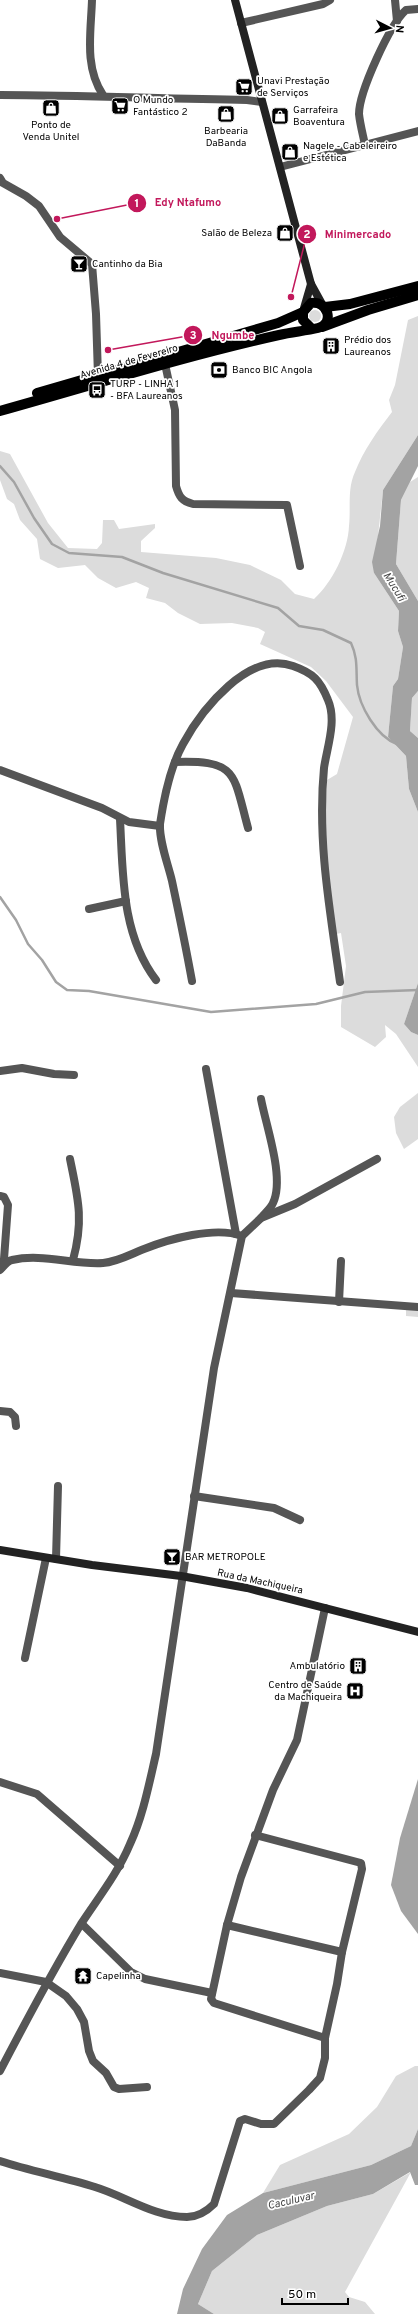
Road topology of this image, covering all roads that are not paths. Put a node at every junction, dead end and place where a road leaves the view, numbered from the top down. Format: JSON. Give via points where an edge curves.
{"nodes":[{"id":1,"x":92,"y":0,"type":"edge"},
{"id":2,"x":235,"y":0,"type":"edge"},
{"id":3,"x":330,"y":0,"type":"edge"},
{"id":4,"x":395,"y":0,"type":"edge"},
{"id":5,"x":418,"y":9,"type":"edge"},
{"id":6,"x":397,"y":21,"type":"junction"},
{"id":7,"x":241,"y":23,"type":"junction"},
{"id":8,"x":0,"y":95,"type":"edge"},
{"id":9,"x":103,"y":95,"type":"junction"},
{"id":10,"x":262,"y":102,"type":"junction"},
{"id":11,"x":418,"y":131,"type":"edge"},
{"id":12,"x":365,"y":145,"type":"junction"},
{"id":13,"x":280,"y":167,"type":"junction"},
{"id":14,"x":1,"y":182,"type":"edge"},
{"id":15,"x":311,"y":284,"type":"junction"},
{"id":16,"x":418,"y":286,"type":"edge"},
{"id":17,"x":418,"y":295,"type":"edge"},
{"id":18,"x":323,"y":306,"type":"junction"},
{"id":19,"x":303,"y":310,"type":"junction"},
{"id":20,"x":317,"y":328,"type":"junction"},
{"id":21,"x":165,"y":364,"type":"junction"},
{"id":22,"x":98,"y":376,"type":"junction"},
{"id":23,"x":0,"y":404,"type":"edge"},
{"id":24,"x":0,"y":411,"type":"edge"},
{"id":25,"x":300,"y":566,"type":"dead end"},
{"id":26,"x":175,"y":762,"type":"junction"},
{"id":27,"x":0,"y":770,"type":"edge"},
{"id":28,"x":120,"y":819,"type":"junction"},
{"id":29,"x":160,"y":826,"type":"junction"},
{"id":30,"x":248,"y":828,"type":"dead end"},
{"id":31,"x":126,"y":901,"type":"junction"},
{"id":32,"x":89,"y":909,"type":"dead end"},
{"id":33,"x":156,"y":980,"type":"dead end"},
{"id":34,"x":192,"y":981,"type":"dead end"},
{"id":35,"x":340,"y":982,"type":"dead end"},
{"id":36,"x":206,"y":1069,"type":"dead end"},
{"id":37,"x":0,"y":1071,"type":"edge"},
{"id":38,"x":74,"y":1075,"type":"dead end"},
{"id":39,"x":261,"y":1099,"type":"dead end"},
{"id":40,"x":70,"y":1159,"type":"dead end"},
{"id":41,"x":377,"y":1159,"type":"dead end"},
{"id":42,"x":0,"y":1196,"type":"edge"},
{"id":43,"x":261,"y":1218,"type":"junction"},
{"id":44,"x":239,"y":1235,"type":"junction"},
{"id":45,"x":73,"y":1260,"type":"junction"},
{"id":46,"x":341,"y":1261,"type":"dead end"},
{"id":47,"x":1,"y":1269,"type":"edge"},
{"id":48,"x":231,"y":1293,"type":"junction"},
{"id":49,"x":339,"y":1302,"type":"junction"},
{"id":50,"x":418,"y":1307,"type":"edge"},
{"id":51,"x":0,"y":1412,"type":"edge"},
{"id":52,"x":16,"y":1426,"type":"dead end"},
{"id":53,"x":58,"y":1486,"type":"dead end"},
{"id":54,"x":194,"y":1496,"type":"junction"},
{"id":55,"x":300,"y":1520,"type":"dead end"},
{"id":56,"x":0,"y":1550,"type":"edge"},
{"id":57,"x":46,"y":1558,"type":"junction"},
{"id":58,"x":56,"y":1559,"type":"junction"},
{"id":59,"x":181,"y":1576,"type":"junction"},
{"id":60,"x":326,"y":1608,"type":"junction"},
{"id":61,"x":418,"y":1632,"type":"edge"},
{"id":62,"x":25,"y":1658,"type":"dead end"},
{"id":63,"x":0,"y":1782,"type":"edge"},
{"id":64,"x":255,"y":1835,"type":"junction"},
{"id":65,"x":120,"y":1866,"type":"junction"},
{"id":66,"x":82,"y":1924,"type":"junction"},
{"id":67,"x":227,"y":1925,"type":"junction"},
{"id":68,"x":342,"y":1952,"type":"junction"},
{"id":69,"x":0,"y":1973,"type":"edge"},
{"id":70,"x":46,"y":1982,"type":"junction"},
{"id":71,"x":212,"y":1994,"type":"junction"},
{"id":72,"x":325,"y":2038,"type":"junction"},
{"id":73,"x":0,"y":2071,"type":"edge"},
{"id":74,"x":147,"y":2087,"type":"dead end"},
{"id":75,"x":0,"y":2161,"type":"edge"}],
"edges":[{"from":1,"to":9,"type":"street","via":[[90,61],[95,84]]},
{"from":2,"to":7,"type":"street"},
{"from":3,"to":7,"type":"street","via":[[323,4]]},
{"from":4,"to":6,"type":"street"},
{"from":5,"to":6,"type":"street","via":[[406,10]]},
{"from":6,"to":12,"type":"street","via":[[364,85],[359,113]]},
{"from":7,"to":10,"type":"street"},
{"from":8,"to":9,"type":"street"},
{"from":9,"to":10,"type":"street","via":[[144,99]]},
{"from":10,"to":13,"type":"street"},
{"from":11,"to":12,"type":"street"},
{"from":12,"to":13,"type":"street"},
{"from":13,"to":15,"type":"street"},
{"from":14,"to":22,"type":"street","via":[[26,196],[44,211],[60,237],[92,264]]},
{"from":15,"to":18,"type":"street"},
{"from":15,"to":19,"type":"street"},
{"from":16,"to":18,"type":"main road","name":"Avenida 4 de Fevereiro","via":[[350,304]]},
{"from":17,"to":20,"type":"main road","name":"Avenida 4 de Fevereiro"},
{"from":18,"to":19,"type":"main road","name":"Avenida 4 de Fevereiro","via":[[314,302]]},
{"from":18,"to":20,"type":"main road","via":[[328,320]]},
{"from":19,"to":20,"type":"main road","via":[[305,324]]},
{"from":19,"to":22,"type":"main road","name":"Avenida 4 de Fevereiro","via":[[278,323]]},
{"from":20,"to":21,"type":"main road","name":"Avenida 4 de Fevereiro","via":[[280,334]]},
{"from":21,"to":24,"type":"main road","name":"Avenida 4 de Fevereiro"},
{"from":21,"to":25,"type":"street","via":[[175,410],[176,486],[179,497],[184,502],[193,504],[287,505]]},
{"from":22,"to":23,"type":"main road","name":"Avenida 4 de Fevereiro"},
{"from":26,"to":29,"type":"street"},
{"from":26,"to":30,"type":"street","via":[[204,761],[215,763],[226,770],[235,781]]},
{"from":26,"to":35,"type":"street","via":[[195,725],[214,702],[247,672],[272,663],[285,663],[310,672],[320,683],[329,702],[331,725],[322,789],[323,859]]},
{"from":27,"to":28,"type":"street","via":[[102,808]]},
{"from":28,"to":29,"type":"street"},
{"from":28,"to":31,"type":"street"},
{"from":29,"to":34,"type":"street"},
{"from":31,"to":32,"type":"street"},
{"from":31,"to":33,"type":"street","via":[[138,951]]},
{"from":36,"to":44,"type":"street"},
{"from":37,"to":38,"type":"street","via":[[22,1068]]},
{"from":39,"to":43,"type":"street","via":[[277,1185],[273,1203]]},
{"from":40,"to":45,"type":"street","via":[[80,1214]]},
{"from":41,"to":43,"type":"street","via":[[295,1204]]},
{"from":42,"to":47,"type":"street","via":[[4,1197],[8,1205]]},
{"from":43,"to":44,"type":"street"},
{"from":44,"to":45,"type":"street","via":[[205,1234],[170,1240],[124,1258],[103,1263]]},
{"from":44,"to":48,"type":"street"},
{"from":45,"to":47,"type":"street","via":[[11,1260]]},
{"from":46,"to":49,"type":"street"},
{"from":48,"to":49,"type":"street"},
{"from":48,"to":54,"type":"street","via":[[214,1368],[210,1410]]},
{"from":49,"to":50,"type":"street"},
{"from":51,"to":52,"type":"street","via":[[10,1412],[15,1417]]},
{"from":53,"to":58,"type":"street"},
{"from":54,"to":55,"type":"street","via":[[274,1508]]},
{"from":54,"to":59,"type":"street"},
{"from":56,"to":57,"type":"street","name":"Rua da Machiqueira"},
{"from":57,"to":58,"type":"street","name":"Rua da Machiqueira"},
{"from":57,"to":62,"type":"street"},
{"from":58,"to":59,"type":"street","name":"Rua da Machiqueira"},
{"from":59,"to":60,"type":"street","name":"Rua da Machiqueira","via":[[247,1588]]},
{"from":59,"to":65,"type":"street","via":[[156,1754],[139,1820]]},
{"from":60,"to":61,"type":"street","name":"Rua da Machiqueira"},
{"from":60,"to":64,"type":"street","via":[[297,1740]]},
{"from":63,"to":65,"type":"street","via":[[37,1794]]},
{"from":64,"to":67,"type":"street"},
{"from":64,"to":68,"type":"street","via":[[358,1861],[362,1869]]},
{"from":65,"to":66,"type":"street"},
{"from":66,"to":70,"type":"street"},
{"from":66,"to":71,"type":"street","via":[[131,1972],[145,1979]]},
{"from":67,"to":68,"type":"street"},
{"from":67,"to":71,"type":"street"},
{"from":68,"to":72,"type":"street"},
{"from":69,"to":70,"type":"street"},
{"from":70,"to":73,"type":"street"},
{"from":70,"to":74,"type":"street","via":[[66,1996],[77,2009],[84,2022],[93,2061],[106,2073],[114,2087]]},
{"from":71,"to":72,"type":"street","via":[[214,2003]]},
{"from":72,"to":75,"type":"street","via":[[325,2058],[320,2078],[309,2090],[274,2124],[261,2124],[245,2119],[240,2121],[214,2204],[205,2213],[189,2217],[168,2215],[134,2204],[96,2187]]}]}
